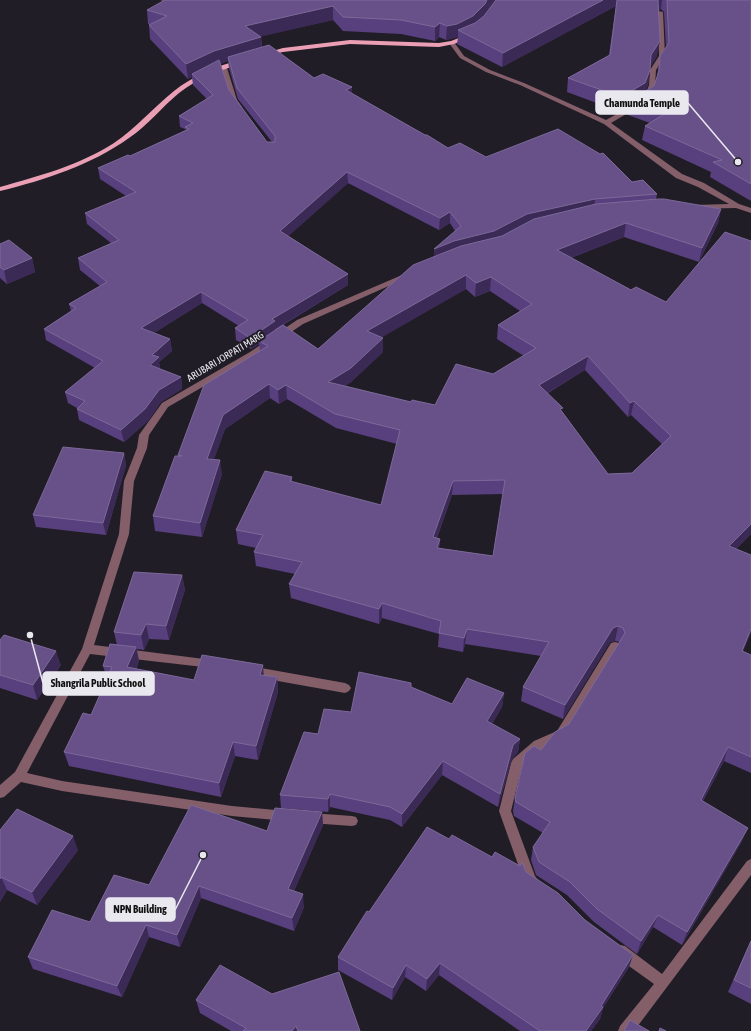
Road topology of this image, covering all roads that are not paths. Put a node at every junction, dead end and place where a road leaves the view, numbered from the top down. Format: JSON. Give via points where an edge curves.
{"nodes":[{"id":1,"x":163,"y":0,"type":"edge"},
{"id":2,"x":167,"y":0,"type":"edge"},
{"id":3,"x":660,"y":12,"type":"edge"},
{"id":4,"x":475,"y":32,"type":"edge"},
{"id":5,"x":452,"y":43,"type":"junction"},
{"id":6,"x":257,"y":56,"type":"edge"},
{"id":7,"x":244,"y":61,"type":"edge"},
{"id":8,"x":224,"y":68,"type":"junction"},
{"id":9,"x":243,"y":112,"type":"edge"},
{"id":10,"x":606,"y":123,"type":"junction"},
{"id":11,"x":0,"y":190,"type":"edge"},
{"id":12,"x":737,"y":206,"type":"junction"},
{"id":13,"x":685,"y":208,"type":"edge"},
{"id":14,"x":751,"y":211,"type":"edge"},
{"id":15,"x":414,"y":274,"type":"edge"},
{"id":16,"x":615,"y":646,"type":"edge"},
{"id":17,"x":87,"y":649,"type":"junction"},
{"id":18,"x":219,"y":666,"type":"edge"},
{"id":19,"x":243,"y":670,"type":"edge"},
{"id":20,"x":345,"y":688,"type":"dead end"},
{"id":21,"x":19,"y":776,"type":"junction"},
{"id":22,"x":0,"y":793,"type":"edge"},
{"id":23,"x":352,"y":821,"type":"dead end"},
{"id":24,"x":751,"y":865,"type":"edge"},
{"id":25,"x":542,"y":888,"type":"edge"},
{"id":26,"x":613,"y":946,"type":"edge"},
{"id":27,"x":663,"y":983,"type":"junction"},
{"id":28,"x":625,"y":1031,"type":"edge"}],
"edges":[{"from":1,"to":2,"type":"street"},
{"from":3,"to":10,"type":"street","via":[[662,56],[653,70],[647,100]]},
{"from":4,"to":5,"type":"main road"},
{"from":5,"to":6,"type":"main road","via":[[426,45],[350,42],[283,50]]},
{"from":5,"to":10,"type":"street","via":[[462,57],[488,71]]},
{"from":7,"to":8,"type":"main road"},
{"from":8,"to":9,"type":"street","via":[[234,100]]},
{"from":8,"to":11,"type":"main road","via":[[185,85],[128,136],[101,153]]},
{"from":10,"to":12,"type":"street","via":[[664,167]]},
{"from":12,"to":13,"type":"street"},
{"from":12,"to":14,"type":"street"},
{"from":15,"to":17,"type":"street","name":"ARUBARI JORPATI MARG","via":[[300,322],[253,354],[165,405],[144,435],[142,448],[129,481],[124,534]]},
{"from":16,"to":25,"type":"street","via":[[560,734],[538,745],[517,763],[505,812],[530,880]]},
{"from":17,"to":18,"type":"street"},
{"from":17,"to":21,"type":"street","name":"ARUBARI JORPATI MARG"},
{"from":19,"to":20,"type":"street"},
{"from":21,"to":22,"type":"street","name":"ARUBARI JORPATI MARG"},
{"from":21,"to":23,"type":"street","via":[[62,786],[232,811]]},
{"from":24,"to":27,"type":"street"},
{"from":26,"to":27,"type":"street"},
{"from":27,"to":28,"type":"street"}]}
